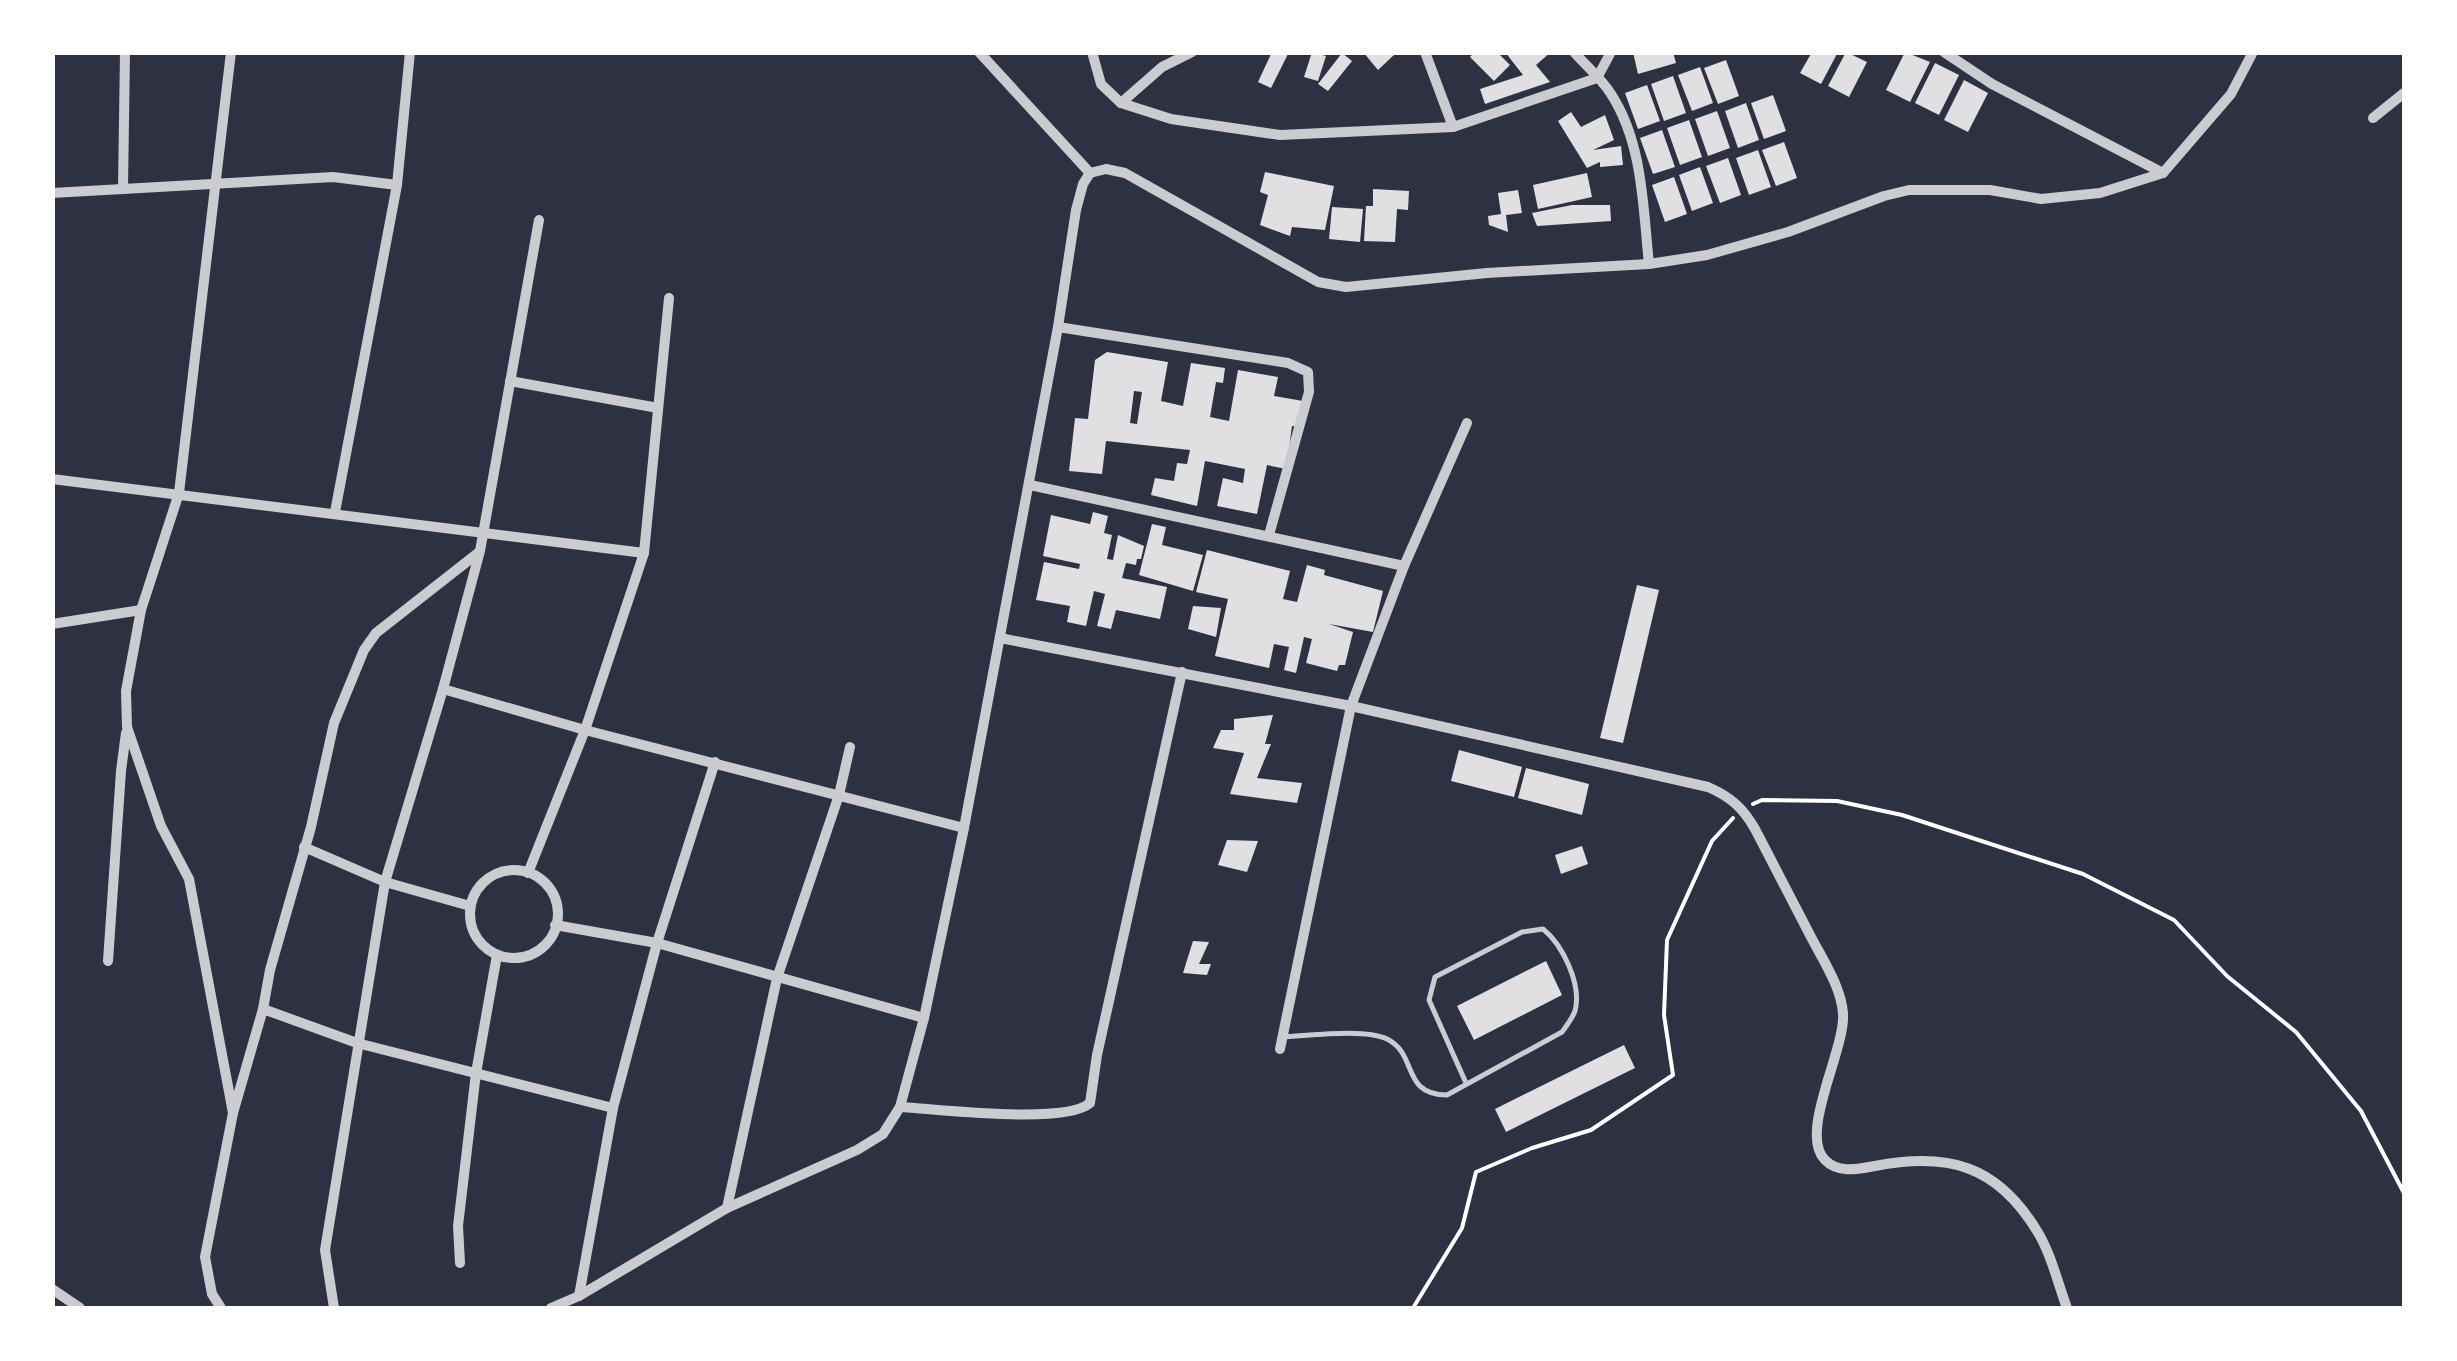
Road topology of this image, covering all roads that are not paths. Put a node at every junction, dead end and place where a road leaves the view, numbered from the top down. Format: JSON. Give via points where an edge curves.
{"nodes":[{"id":1,"x":125,"y":52,"type":"edge"},
{"id":2,"x":232,"y":52,"type":"edge"},
{"id":3,"x":410,"y":52,"type":"edge"},
{"id":4,"x":979,"y":52,"type":"edge"},
{"id":5,"x":1092,"y":52,"type":"edge"},
{"id":6,"x":1192,"y":52,"type":"edge"},
{"id":7,"x":1425,"y":52,"type":"edge"},
{"id":8,"x":1574,"y":52,"type":"edge"},
{"id":9,"x":1611,"y":52,"type":"edge"},
{"id":10,"x":1944,"y":52,"type":"edge"},
{"id":11,"x":2253,"y":52,"type":"edge"},
{"id":12,"x":1598,"y":78,"type":"junction"},
{"id":13,"x":2404,"y":93,"type":"edge"},
{"id":14,"x":1120,"y":103,"type":"junction"},
{"id":15,"x":2373,"y":118,"type":"dead end"},
{"id":16,"x":1453,"y":127,"type":"junction"},
{"id":17,"x":1090,"y":173,"type":"junction"},
{"id":18,"x":2163,"y":174,"type":"junction"},
{"id":19,"x":216,"y":182,"type":"junction"},
{"id":20,"x":397,"y":185,"type":"junction"},
{"id":21,"x":123,"y":188,"type":"junction"},
{"id":22,"x":52,"y":193,"type":"edge"},
{"id":23,"x":539,"y":220,"type":"dead end"},
{"id":24,"x":1649,"y":264,"type":"junction"},
{"id":25,"x":670,"y":298,"type":"dead end"},
{"id":26,"x":1058,"y":327,"type":"junction"},
{"id":27,"x":510,"y":381,"type":"junction"},
{"id":28,"x":658,"y":408,"type":"junction"},
{"id":29,"x":1467,"y":423,"type":"dead end"},
{"id":30,"x":52,"y":479,"type":"edge"},
{"id":31,"x":1030,"y":485,"type":"junction"},
{"id":32,"x":179,"y":494,"type":"junction"},
{"id":33,"x":335,"y":512,"type":"junction"},
{"id":34,"x":482,"y":532,"type":"junction"},
{"id":35,"x":1269,"y":535,"type":"junction"},
{"id":36,"x":480,"y":551,"type":"junction"},
{"id":37,"x":644,"y":553,"type":"junction"},
{"id":38,"x":1404,"y":566,"type":"junction"},
{"id":39,"x":141,"y":610,"type":"junction"},
{"id":40,"x":52,"y":624,"type":"edge"},
{"id":41,"x":1000,"y":638,"type":"junction"},
{"id":42,"x":1182,"y":672,"type":"junction"},
{"id":43,"x":444,"y":689,"type":"junction"},
{"id":44,"x":1351,"y":706,"type":"junction"},
{"id":45,"x":128,"y":727,"type":"junction"},
{"id":46,"x":584,"y":730,"type":"junction"},
{"id":47,"x":850,"y":747,"type":"dead end"},
{"id":48,"x":715,"y":762,"type":"junction"},
{"id":49,"x":839,"y":796,"type":"junction"},
{"id":50,"x":964,"y":828,"type":"junction"},
{"id":51,"x":304,"y":847,"type":"junction"},
{"id":52,"x":528,"y":873,"type":"junction"},
{"id":53,"x":386,"y":882,"type":"junction"},
{"id":54,"x":470,"y":906,"type":"junction"},
{"id":55,"x":556,"y":925,"type":"junction"},
{"id":56,"x":656,"y":943,"type":"junction"},
{"id":57,"x":497,"y":955,"type":"junction"},
{"id":58,"x":108,"y":960,"type":"dead end"},
{"id":59,"x":777,"y":978,"type":"junction"},
{"id":60,"x":264,"y":1009,"type":"junction"},
{"id":61,"x":924,"y":1018,"type":"junction"},
{"id":62,"x":357,"y":1043,"type":"junction"},
{"id":63,"x":1281,"y":1043,"type":"joint"},
{"id":64,"x":476,"y":1073,"type":"junction"},
{"id":65,"x":1466,"y":1083,"type":"junction"},
{"id":66,"x":900,"y":1107,"type":"junction"},
{"id":67,"x":613,"y":1108,"type":"junction"},
{"id":68,"x":233,"y":1113,"type":"junction"},
{"id":69,"x":727,"y":1208,"type":"junction"},
{"id":70,"x":460,"y":1263,"type":"dead end"},
{"id":71,"x":52,"y":1289,"type":"edge"},
{"id":72,"x":579,"y":1296,"type":"junction"},
{"id":73,"x":80,"y":1308,"type":"edge"},
{"id":74,"x":222,"y":1308,"type":"edge"},
{"id":75,"x":334,"y":1308,"type":"edge"},
{"id":76,"x":551,"y":1308,"type":"edge"},
{"id":77,"x":2067,"y":1308,"type":"edge"}],
"edges":[{"from":1,"to":21,"type":"street"},
{"from":2,"to":19,"type":"street"},
{"from":3,"to":20,"type":"street"},
{"from":4,"to":17,"type":"street"},
{"from":5,"to":14,"type":"street","via":[[1101,84]]},
{"from":6,"to":14,"type":"street","via":[[1162,67]]},
{"from":7,"to":16,"type":"street"},
{"from":8,"to":12,"type":"street"},
{"from":9,"to":12,"type":"street"},
{"from":10,"to":18,"type":"street"},
{"from":11,"to":18,"type":"street","via":[[2231,94]]},
{"from":12,"to":16,"type":"street"},
{"from":12,"to":24,"type":"street","via":[[1625,121],[1640,175]]},
{"from":13,"to":15,"type":"street"},
{"from":14,"to":16,"type":"street","via":[[1171,119],[1280,135]]},
{"from":17,"to":24,"type":"street","via":[[1125,173],[1318,282],[1346,288]]},
{"from":17,"to":26,"type":"street","via":[[1076,210]]},
{"from":18,"to":24,"type":"street","via":[[2072,198],[1909,190],[1788,232]]},
{"from":19,"to":20,"type":"street","via":[[333,177]]},
{"from":19,"to":21,"type":"street"},
{"from":19,"to":32,"type":"street"},
{"from":20,"to":33,"type":"street"},
{"from":21,"to":22,"type":"street"},
{"from":23,"to":27,"type":"street"},
{"from":25,"to":28,"type":"street"},
{"from":26,"to":31,"type":"street"},
{"from":26,"to":35,"type":"street","via":[[1288,363],[1308,372],[1309,392]]},
{"from":27,"to":28,"type":"street"},
{"from":27,"to":34,"type":"street"},
{"from":28,"to":37,"type":"street"},
{"from":29,"to":38,"type":"street"},
{"from":30,"to":32,"type":"street"},
{"from":31,"to":35,"type":"street"},
{"from":31,"to":41,"type":"street"},
{"from":32,"to":33,"type":"street"},
{"from":32,"to":39,"type":"street"},
{"from":33,"to":34,"type":"street"},
{"from":34,"to":36,"type":"street"},
{"from":34,"to":37,"type":"street"},
{"from":35,"to":38,"type":"street"},
{"from":36,"to":43,"type":"street"},
{"from":36,"to":51,"type":"street","via":[[376,633],[364,650],[334,723]]},
{"from":37,"to":46,"type":"street"},
{"from":38,"to":44,"type":"street"},
{"from":39,"to":40,"type":"street"},
{"from":39,"to":45,"type":"street","via":[[126,690]]},
{"from":41,"to":42,"type":"street"},
{"from":41,"to":50,"type":"street"},
{"from":42,"to":44,"type":"street"},
{"from":42,"to":66,"type":"street","via":[[1090,1104],[1055,1115]]},
{"from":43,"to":46,"type":"street"},
{"from":43,"to":53,"type":"street"},
{"from":44,"to":63,"type":"street"},
{"from":44,"to":77,"type":"street","via":[[1708,787],[1743,808],[1834,982],[1843,1012],[1818,1123],[1823,1159],[1854,1170],[1935,1159],[1993,1179],[2039,1233]]},
{"from":45,"to":58,"type":"street"},
{"from":45,"to":68,"type":"street","via":[[160,826],[189,879]]},
{"from":46,"to":48,"type":"street"},
{"from":46,"to":52,"type":"street"},
{"from":47,"to":49,"type":"street"},
{"from":48,"to":49,"type":"street"},
{"from":48,"to":56,"type":"street"},
{"from":49,"to":50,"type":"street"},
{"from":49,"to":59,"type":"street"},
{"from":50,"to":61,"type":"street"},
{"from":51,"to":53,"type":"street"},
{"from":51,"to":60,"type":"street"},
{"from":52,"to":54,"type":"street","via":[[514,870],[486,880]]},
{"from":52,"to":55,"type":"street","via":[[550,890]]},
{"from":53,"to":54,"type":"street"},
{"from":53,"to":62,"type":"street"},
{"from":54,"to":57,"type":"street","via":[[475,936]]},
{"from":55,"to":56,"type":"street"},
{"from":55,"to":57,"type":"street","via":[[537,951]]},
{"from":56,"to":59,"type":"street"},
{"from":56,"to":67,"type":"street"},
{"from":57,"to":64,"type":"street"},
{"from":59,"to":61,"type":"street"},
{"from":59,"to":69,"type":"street"},
{"from":60,"to":62,"type":"street"},
{"from":60,"to":68,"type":"street"},
{"from":61,"to":66,"type":"street"},
{"from":62,"to":64,"type":"street"},
{"from":62,"to":75,"type":"street","via":[[325,1250]]},
{"from":63,"to":65,"type":"lane","via":[[1370,1035],[1388,1039],[1417,1086],[1433,1095]]},
{"from":64,"to":67,"type":"street"},
{"from":64,"to":70,"type":"street","via":[[458,1226]]},
{"from":65,"to":65,"type":"lane","via":[[1562,1032],[1574,1016],[1577,997],[1560,946],[1542,929],[1522,932],[1435,977],[1429,1000]]},
{"from":66,"to":69,"type":"street","via":[[883,1134],[856,1150]]},
{"from":67,"to":72,"type":"street"},
{"from":68,"to":74,"type":"street","via":[[205,1257],[212,1294]]},
{"from":69,"to":72,"type":"street"},
{"from":71,"to":73,"type":"street"},
{"from":72,"to":76,"type":"street"}]}
